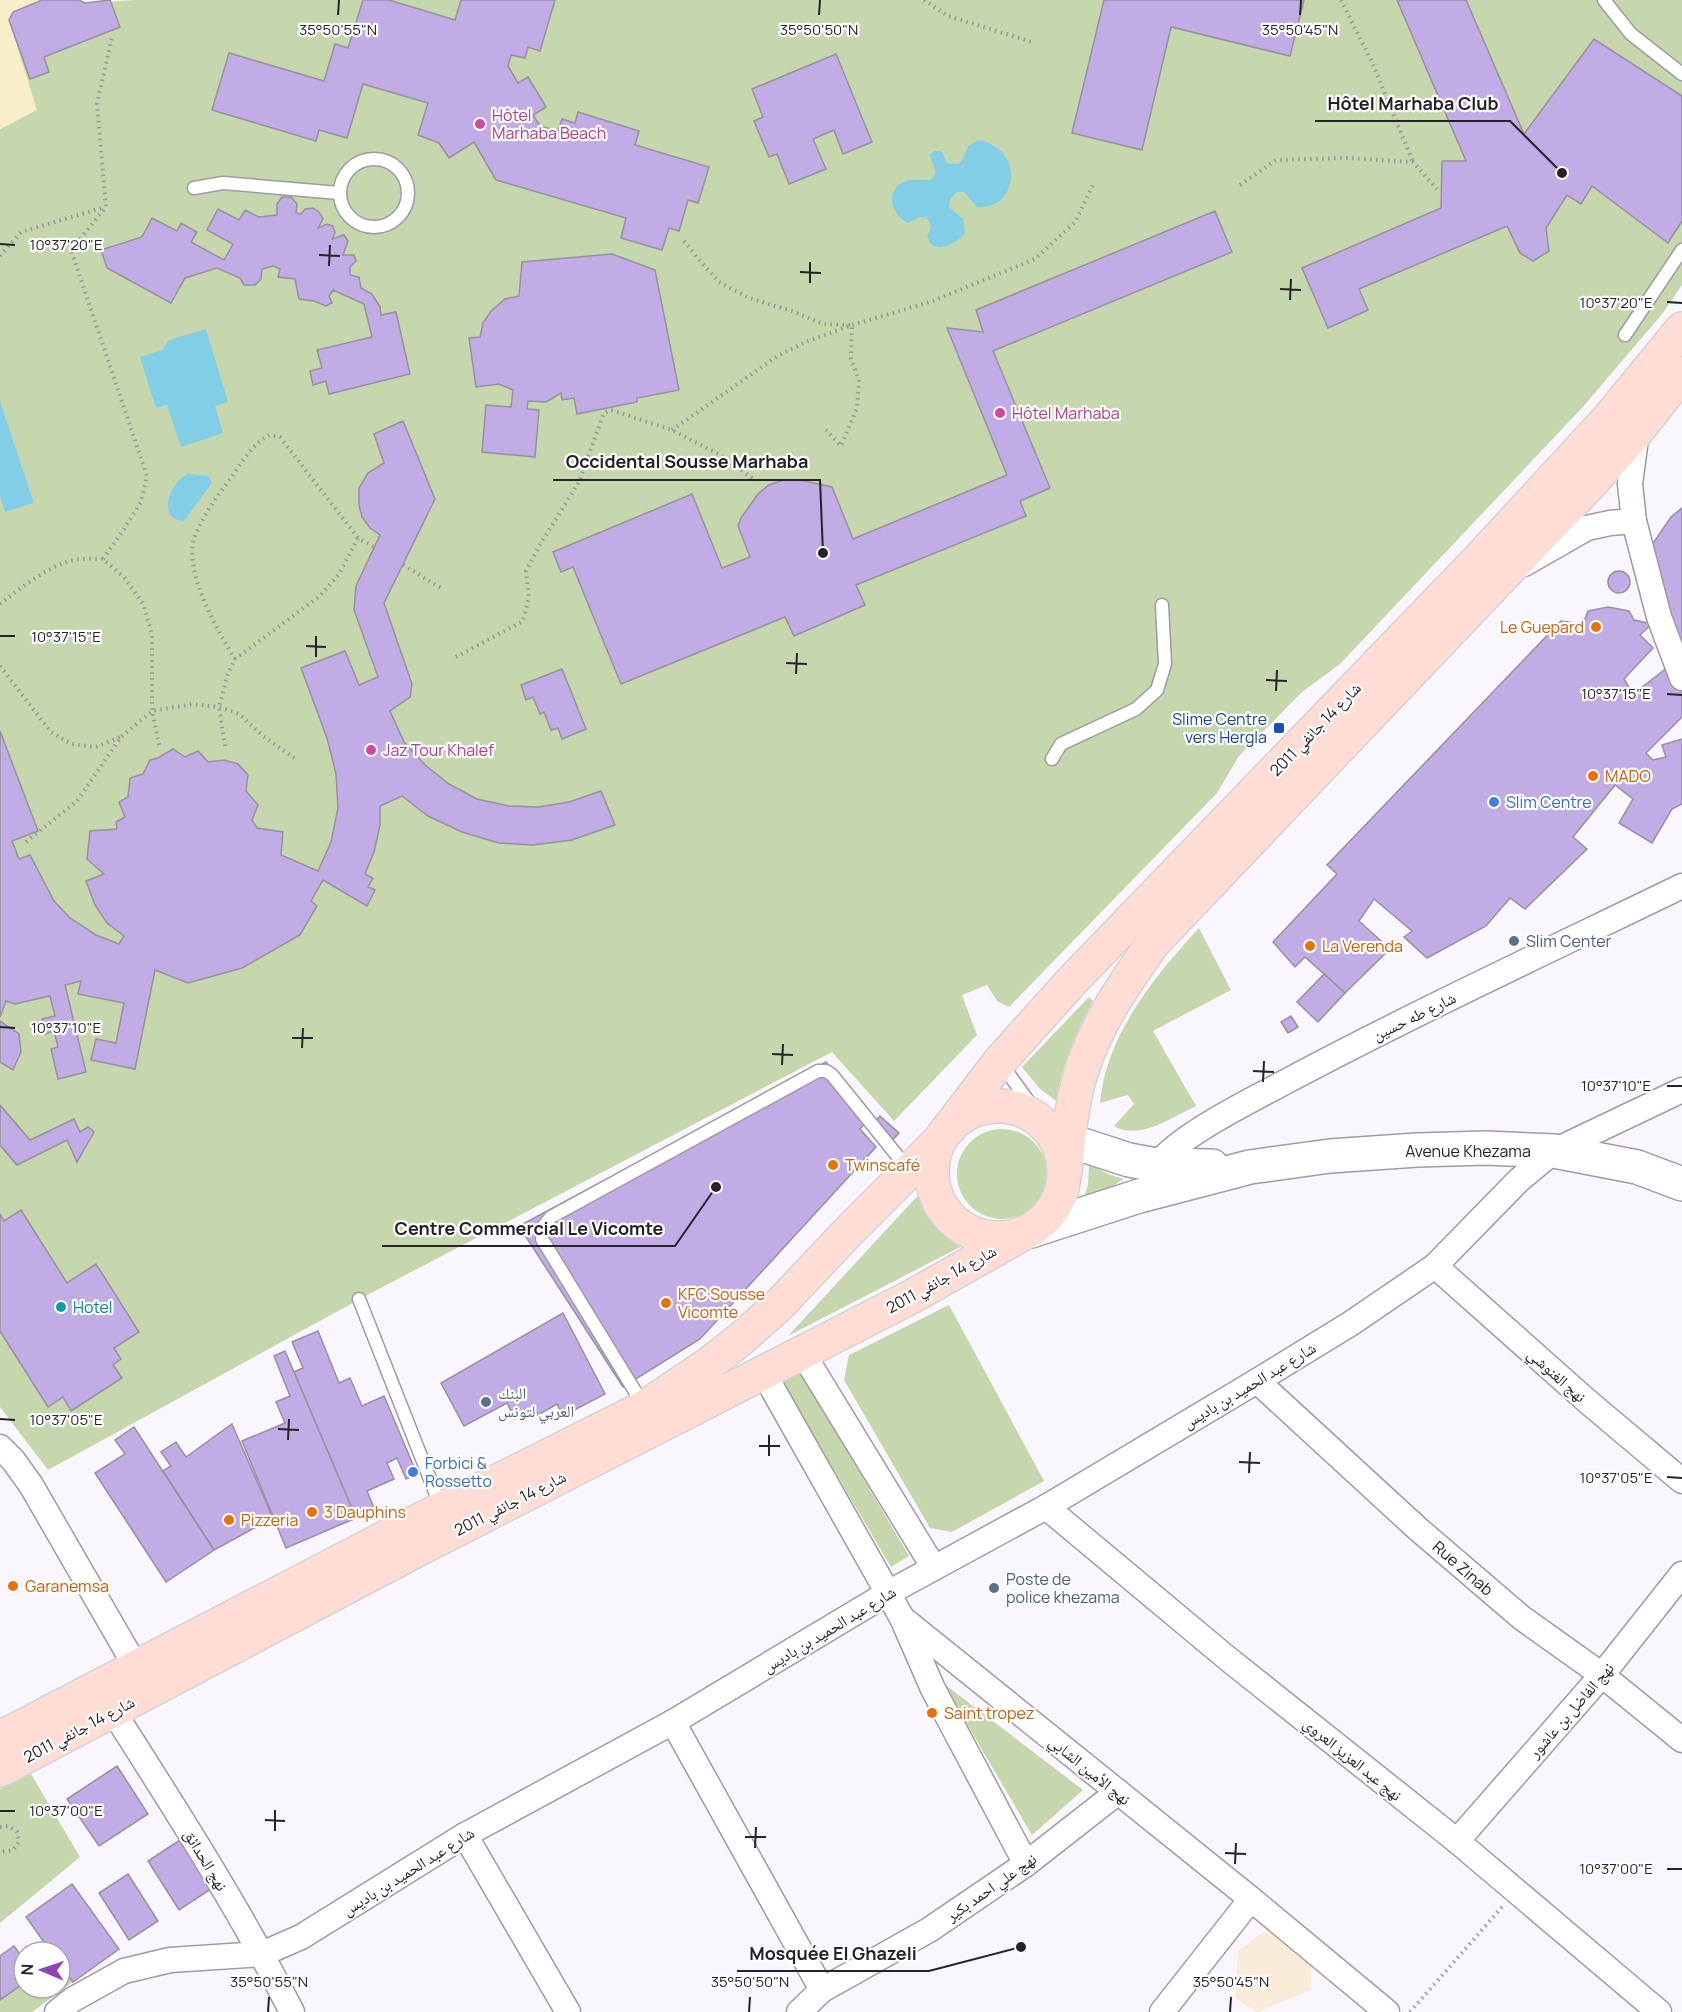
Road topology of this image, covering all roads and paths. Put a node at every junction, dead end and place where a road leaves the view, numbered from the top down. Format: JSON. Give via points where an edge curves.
{"nodes":[{"id":1,"x":924,"y":0,"type":"edge"},
{"id":2,"x":1341,"y":0,"type":"edge"},
{"id":3,"x":1604,"y":0,"type":"edge"},
{"id":4,"x":112,"y":37,"type":"dead end"},
{"id":5,"x":1032,"y":42,"type":"dead end"},
{"id":6,"x":1682,"y":74,"type":"edge"},
{"id":7,"x":1413,"y":162,"type":"junction"},
{"id":8,"x":1093,"y":185,"type":"dead end"},
{"id":9,"x":1240,"y":186,"type":"dead end"},
{"id":10,"x":194,"y":188,"type":"dead end"},
{"id":11,"x":1437,"y":189,"type":"dead end"},
{"id":12,"x":339,"y":193,"type":"junction"},
{"id":13,"x":106,"y":207,"type":"junction"},
{"id":14,"x":684,"y":240,"type":"dead end"},
{"id":15,"x":1682,"y":250,"type":"edge"},
{"id":16,"x":0,"y":256,"type":"edge"},
{"id":17,"x":852,"y":325,"type":"junction"},
{"id":18,"x":1682,"y":329,"type":"edge"},
{"id":19,"x":1625,"y":335,"type":"dead end"},
{"id":20,"x":1682,"y":374,"type":"edge"},
{"id":21,"x":672,"y":430,"type":"junction"},
{"id":22,"x":826,"y":430,"type":"dead end"},
{"id":23,"x":1637,"y":431,"type":"junction"},
{"id":24,"x":756,"y":481,"type":"dead end"},
{"id":25,"x":1634,"y":521,"type":"junction"},
{"id":26,"x":358,"y":538,"type":"junction"},
{"id":27,"x":374,"y":548,"type":"dead end"},
{"id":28,"x":103,"y":559,"type":"junction"},
{"id":29,"x":403,"y":565,"type":"dead end"},
{"id":30,"x":1498,"y":580,"type":"junction"},
{"id":31,"x":441,"y":588,"type":"dead end"},
{"id":32,"x":0,"y":604,"type":"edge"},
{"id":33,"x":1162,"y":605,"type":"dead end"},
{"id":34,"x":456,"y":657,"type":"dead end"},
{"id":35,"x":235,"y":659,"type":"junction"},
{"id":36,"x":0,"y":666,"type":"edge"},
{"id":37,"x":1682,"y":678,"type":"edge"},
{"id":38,"x":219,"y":707,"type":"junction"},
{"id":39,"x":152,"y":711,"type":"junction"},
{"id":40,"x":121,"y":737,"type":"junction"},
{"id":41,"x":225,"y":746,"type":"dead end"},
{"id":42,"x":160,"y":749,"type":"dead end"},
{"id":43,"x":1052,"y":759,"type":"dead end"},
{"id":44,"x":297,"y":760,"type":"dead end"},
{"id":45,"x":26,"y":842,"type":"dead end"},
{"id":46,"x":1682,"y":886,"type":"edge"},
{"id":47,"x":1000,"y":1061,"type":"junction"},
{"id":48,"x":1682,"y":1090,"type":"edge"},
{"id":49,"x":945,"y":1133,"type":"junction"},
{"id":50,"x":1059,"y":1144,"type":"junction"},
{"id":51,"x":1554,"y":1151,"type":"junction"},
{"id":52,"x":1156,"y":1165,"type":"junction"},
{"id":53,"x":1250,"y":1167,"type":"junction"},
{"id":54,"x":909,"y":1170,"type":"junction"},
{"id":55,"x":1682,"y":1184,"type":"edge"},
{"id":56,"x":1139,"y":1197,"type":"junction"},
{"id":57,"x":1025,"y":1233,"type":"junction"},
{"id":58,"x":1435,"y":1266,"type":"junction"},
{"id":59,"x":359,"y":1299,"type":"dead end"},
{"id":60,"x":802,"y":1353,"type":"junction"},
{"id":61,"x":763,"y":1372,"type":"junction"},
{"id":62,"x":1257,"y":1381,"type":"junction"},
{"id":63,"x":645,"y":1407,"type":"junction"},
{"id":64,"x":0,"y":1447,"type":"edge"},
{"id":65,"x":1682,"y":1481,"type":"edge"},
{"id":66,"x":1046,"y":1507,"type":"junction"},
{"id":67,"x":442,"y":1508,"type":"junction"},
{"id":68,"x":934,"y":1568,"type":"junction"},
{"id":69,"x":1682,"y":1574,"type":"edge"},
{"id":70,"x":888,"y":1593,"type":"junction"},
{"id":71,"x":902,"y":1618,"type":"junction"},
{"id":72,"x":136,"y":1667,"type":"junction"},
{"id":73,"x":1602,"y":1675,"type":"junction"},
{"id":74,"x":113,"y":1711,"type":"junction"},
{"id":75,"x":673,"y":1722,"type":"junction"},
{"id":76,"x":0,"y":1738,"type":"edge"},
{"id":77,"x":1682,"y":1740,"type":"edge"},
{"id":78,"x":0,"y":1770,"type":"edge"},
{"id":79,"x":1118,"y":1792,"type":"junction"},
{"id":80,"x":0,"y":1827,"type":"edge"},
{"id":81,"x":465,"y":1835,"type":"junction"},
{"id":82,"x":1457,"y":1841,"type":"junction"},
{"id":83,"x":0,"y":1850,"type":"edge"},
{"id":84,"x":1026,"y":1864,"type":"junction"},
{"id":85,"x":1515,"y":1892,"type":"junction"},
{"id":86,"x":1251,"y":1899,"type":"junction"},
{"id":87,"x":262,"y":1954,"type":"junction"},
{"id":88,"x":822,"y":1990,"type":"junction"},
{"id":89,"x":57,"y":2012,"type":"edge"},
{"id":90,"x":292,"y":2012,"type":"edge"},
{"id":91,"x":568,"y":2012,"type":"edge"},
{"id":92,"x":799,"y":2012,"type":"edge"},
{"id":93,"x":1162,"y":2012,"type":"edge"},
{"id":94,"x":1387,"y":2012,"type":"edge"},
{"id":95,"x":1410,"y":2012,"type":"edge"},
{"id":96,"x":1659,"y":2012,"type":"edge"}],
"edges":[{"from":1,"to":5,"type":"path","via":[[948,16]]},
{"from":2,"to":7,"type":"path","via":[[1372,62]]},
{"from":3,"to":6,"type":"lane","via":[[1631,34]]},
{"from":4,"to":13,"type":"path","via":[[97,104]]},
{"from":7,"to":9,"type":"path","via":[[1346,158],[1276,160]]},
{"from":7,"to":11,"type":"path"},
{"from":8,"to":17,"type":"path","via":[[1075,222],[1035,259],[930,302]]},
{"from":10,"to":12,"type":"lane","via":[[223,183]]},
{"from":12,"to":12,"type":"lane","via":[[350,218],[374,228],[399,217],[409,193],[398,168],[387,160],[374,158],[349,168]]},
{"from":13,"to":16,"type":"path","via":[[21,232]]},
{"from":13,"to":28,"type":"path","via":[[71,250],[147,476],[141,502]]},
{"from":14,"to":17,"type":"path","via":[[719,282],[749,298],[823,324]]},
{"from":15,"to":19,"type":"lane"},
{"from":17,"to":21,"type":"path","via":[[778,356]]},
{"from":17,"to":22,"type":"path","via":[[851,359],[859,380],[857,408],[841,446]]},
{"from":18,"to":47,"type":"main road","name":"شارع 14 جانفي 2011","via":[[1609,418],[1479,559],[1071,982]]},
{"from":20,"to":23,"type":"main road","name":"شارع 14 جانفي 2011"},
{"from":21,"to":24,"type":"path","via":[[722,456]]},
{"from":21,"to":34,"type":"path","via":[[611,410],[604,413],[579,482],[526,571],[529,597],[523,621]]},
{"from":23,"to":25,"type":"street","via":[[1630,484]]},
{"from":23,"to":30,"type":"main road","name":"شارع 14 جانفي 2011"},
{"from":25,"to":30,"type":"street","via":[[1587,528]]},
{"from":25,"to":37,"type":"street","via":[[1659,617]]},
{"from":26,"to":27,"type":"path"},
{"from":26,"to":35,"type":"path","via":[[339,574],[320,596]]},
{"from":26,"to":35,"type":"path","via":[[280,437],[270,435],[260,441],[203,517],[193,542],[194,570],[203,598]]},
{"from":28,"to":32,"type":"path","via":[[71,560],[48,570]]},
{"from":28,"to":39,"type":"path","via":[[124,577],[143,604],[152,634]]},
{"from":29,"to":31,"type":"path"},
{"from":30,"to":50,"type":"main road","name":"شارع 14 جانفي 2011","via":[[1153,943],[1109,1009],[1094,1041]]},
{"from":33,"to":43,"type":"lane","via":[[1165,664],[1157,690],[1136,709],[1061,744]]},
{"from":35,"to":38,"type":"path"},
{"from":36,"to":40,"type":"path","via":[[51,732],[71,744],[96,747]]},
{"from":38,"to":39,"type":"path","via":[[192,704]]},
{"from":38,"to":41,"type":"path"},
{"from":38,"to":44,"type":"path","via":[[239,714]]},
{"from":39,"to":40,"type":"path"},
{"from":39,"to":42,"type":"path"},
{"from":40,"to":45,"type":"path","via":[[77,801]]},
{"from":46,"to":52,"type":"street","name":"شارع طه حسين","via":[[1354,1044],[1202,1128]]},
{"from":47,"to":49,"type":"main road","name":"شارع 14 جانفي 2011"},
{"from":47,"to":50,"type":"lane"},
{"from":48,"to":51,"type":"street","name":"شارع عبد الحميد بن باديس"},
{"from":49,"to":50,"type":"main road","via":[[966,1114],[986,1106],[1009,1106],[1029,1113]]},
{"from":49,"to":54,"type":"main road","name":"شارع 14 جانفي 2011"},
{"from":49,"to":57,"type":"main road","via":[[933,1160],[932,1183],[940,1205],[954,1223],[974,1235],[996,1239]]},
{"from":50,"to":52,"type":"main road","name":"Avenue Khezama"},
{"from":50,"to":57,"type":"main road","via":[[1063,1190],[1045,1220]]},
{"from":51,"to":53,"type":"main road","name":"Avenue Khezama","via":[[1418,1150],[1330,1155]]},
{"from":51,"to":55,"type":"main road","name":"Avenue Khezama","via":[[1637,1167]]},
{"from":51,"to":58,"type":"street","name":"شارع عبد الحميد بن باديس","via":[[1519,1180]]},
{"from":52,"to":53,"type":"main road","name":"Avenue Khezama"},
{"from":52,"to":56,"type":"street"},
{"from":53,"to":56,"type":"main road","name":"Avenue Khezama"},
{"from":54,"to":63,"type":"main road","name":"شارع 14 جانفي 2011","via":[[757,1325],[709,1364]]},
{"from":54,"to":63,"type":"lane","via":[[832,1075],[818,1071],[551,1217],[543,1227],[542,1239]]},
{"from":56,"to":57,"type":"main road","name":"Avenue Khezama"},
{"from":57,"to":60,"type":"main road","name":"شارع 14 جانفي 2011"},
{"from":58,"to":62,"type":"street","name":"شارع عبد الحميد بن باديس"},
{"from":58,"to":65,"type":"street","name":"نهج الغنوشي"},
{"from":59,"to":67,"type":"lane"},
{"from":60,"to":61,"type":"main road","name":"شارع 14 جانفي 2011"},
{"from":60,"to":68,"type":"street"},
{"from":61,"to":70,"type":"street"},
{"from":61,"to":74,"type":"main road","name":"شارع 14 جانفي 2011"},
{"from":62,"to":66,"type":"street","name":"شارع عبد الحميد بن باديس"},
{"from":62,"to":73,"type":"street","name":"Rue Zinab","via":[[1522,1618]]},
{"from":63,"to":67,"type":"main road","name":"شارع 14 جانفي 2011"},
{"from":64,"to":72,"type":"street","via":[[32,1485]]},
{"from":66,"to":68,"type":"street","name":"شارع عبد الحميد بن باديس"},
{"from":66,"to":82,"type":"street","name":"نهج عبد العزيز العروي","via":[[1227,1658]]},
{"from":67,"to":72,"type":"main road","name":"شارع 14 جانفي 2011"},
{"from":68,"to":70,"type":"street","name":"شارع عبد الحميد بن باديس"},
{"from":69,"to":73,"type":"street","name":"نهج الفاضل بن عاشور"},
{"from":70,"to":71,"type":"street"},
{"from":70,"to":75,"type":"street","name":"شارع عبد الحميد بن باديس"},
{"from":71,"to":79,"type":"street","name":"نهج الأمين الشابي"},
{"from":71,"to":84,"type":"street","via":[[933,1689]]},
{"from":72,"to":76,"type":"main road","name":"شارع 14 جانفي 2011"},
{"from":73,"to":77,"type":"street","name":"Rue Zinab"},
{"from":73,"to":82,"type":"street","name":"نهج الفاضل بن عاشور"},
{"from":74,"to":78,"type":"main road","name":"شارع 14 جانفي 2011"},
{"from":74,"to":87,"type":"street","name":"نهج الحدائق","via":[[208,1860]]},
{"from":75,"to":81,"type":"street","name":"شارع عبد الحميد بن باديس"},
{"from":75,"to":88,"type":"street"},
{"from":79,"to":84,"type":"street","name":"نهج علي احمد بكير"},
{"from":79,"to":86,"type":"street","name":"نهج الأمين الشابي"},
{"from":80,"to":83,"type":"path","via":[[9,1826],[17,1832],[19,1842],[12,1850]]},
{"from":81,"to":87,"type":"street","name":"شارع عبد الحميد بن باديس","via":[[301,1937]]},
{"from":81,"to":91,"type":"street"},
{"from":82,"to":85,"type":"street","name":"نهج عبد العزيز العروي"},
{"from":84,"to":88,"type":"street","name":"نهج علي احمد بكير","via":[[929,1930]]},
{"from":85,"to":95,"type":"path"},
{"from":85,"to":96,"type":"street","name":"نهج عبد العزيز العروي"},
{"from":86,"to":93,"type":"street"},
{"from":86,"to":94,"type":"street","name":"نهج الأمين الشابي"},
{"from":87,"to":89,"type":"street","name":"شارع عبد الحميد بن باديس","via":[[170,1960],[124,1971]]},
{"from":87,"to":90,"type":"street","name":"نهج الحدائق"},
{"from":88,"to":92,"type":"street","name":"نهج علي احمد بكير"}]}
